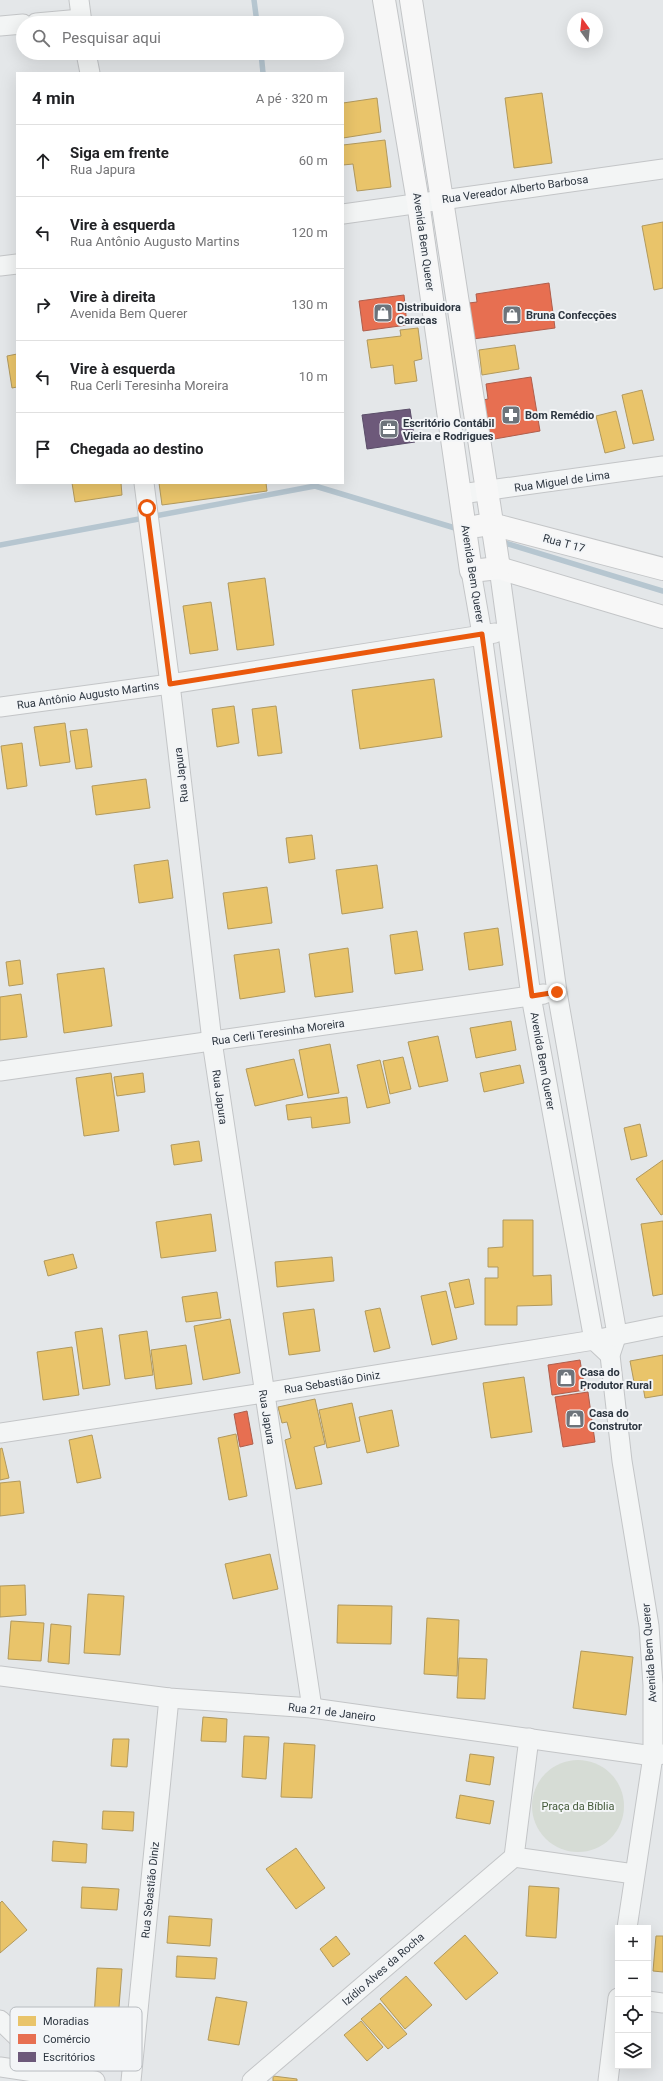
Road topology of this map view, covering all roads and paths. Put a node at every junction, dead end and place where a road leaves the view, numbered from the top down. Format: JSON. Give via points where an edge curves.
{"nodes":[{"id":1,"x":79,"y":0,"type":"edge"},
{"id":2,"x":384,"y":0,"type":"edge"},
{"id":3,"x":411,"y":0,"type":"edge"},
{"id":4,"x":81,"y":16,"type":"edge"},
{"id":5,"x":16,"y":25,"type":"edge"},
{"id":6,"x":0,"y":26,"type":"edge"},
{"id":7,"x":87,"y":60,"type":"edge"},
{"id":8,"x":90,"y":72,"type":"edge"},
{"id":9,"x":663,"y":169,"type":"edge"},
{"id":10,"x":443,"y":198,"type":"junction"},
{"id":11,"x":418,"y":202,"type":"junction"},
{"id":12,"x":344,"y":214,"type":"edge"},
{"id":13,"x":16,"y":264,"type":"edge"},
{"id":14,"x":0,"y":266,"type":"edge"},
{"id":15,"x":663,"y":466,"type":"edge"},
{"id":16,"x":144,"y":484,"type":"edge"},
{"id":17,"x":486,"y":492,"type":"junction"},
{"id":18,"x":461,"y":494,"type":"junction"},
{"id":19,"x":491,"y":524,"type":"junction"},
{"id":20,"x":465,"y":528,"type":"junction"},
{"id":21,"x":499,"y":568,"type":"junction"},
{"id":22,"x":663,"y":569,"type":"edge"},
{"id":23,"x":472,"y":571,"type":"junction"},
{"id":24,"x":663,"y":617,"type":"edge"},
{"id":25,"x":509,"y":631,"type":"junction"},
{"id":26,"x":482,"y":634,"type":"junction"},
{"id":27,"x":170,"y":684,"type":"junction"},
{"id":28,"x":0,"y":707,"type":"edge"},
{"id":29,"x":557,"y":992,"type":"junction"},
{"id":30,"x":532,"y":996,"type":"junction"},
{"id":31,"x":212,"y":1041,"type":"junction"},
{"id":32,"x":0,"y":1071,"type":"edge"},
{"id":33,"x":663,"y":1326,"type":"edge"},
{"id":34,"x":617,"y":1334,"type":"junction"},
{"id":35,"x":594,"y":1340,"type":"junction"},
{"id":36,"x":610,"y":1356,"type":"junction"},
{"id":37,"x":264,"y":1393,"type":"junction"},
{"id":38,"x":0,"y":1433,"type":"edge"},
{"id":39,"x":0,"y":1676,"type":"edge"},
{"id":40,"x":169,"y":1698,"type":"junction"},
{"id":41,"x":312,"y":1708,"type":"junction"},
{"id":42,"x":529,"y":1738,"type":"junction"},
{"id":43,"x":658,"y":1755,"type":"edge"},
{"id":44,"x":514,"y":1857,"type":"junction"},
{"id":45,"x":634,"y":1874,"type":"junction"},
{"id":46,"x":627,"y":1925,"type":"edge"},
{"id":47,"x":651,"y":2001,"type":"edge"},
{"id":48,"x":663,"y":2003,"type":"edge"},
{"id":49,"x":138,"y":2007,"type":"edge"},
{"id":50,"x":0,"y":2020,"type":"edge"},
{"id":51,"x":615,"y":2023,"type":"edge"},
{"id":52,"x":10,"y":2030,"type":"edge"},
{"id":53,"x":0,"y":2067,"type":"edge"},
{"id":54,"x":10,"y":2069,"type":"edge"},
{"id":55,"x":26,"y":2071,"type":"edge"},
{"id":56,"x":53,"y":2071,"type":"edge"},
{"id":57,"x":132,"y":2071,"type":"edge"},
{"id":58,"x":58,"y":2076,"type":"junction"},
{"id":59,"x":95,"y":2081,"type":"edge"},
{"id":60,"x":131,"y":2081,"type":"edge"},
{"id":61,"x":252,"y":2081,"type":"edge"},
{"id":62,"x":608,"y":2081,"type":"edge"}],
"edges":[{"from":1,"to":4,"type":"street"},
{"from":2,"to":11,"type":"street","name":"Avenida Bem Querer"},
{"from":3,"to":10,"type":"street","name":"Avenida Bem Querer"},
{"from":5,"to":6,"type":"street"},
{"from":7,"to":8,"type":"street"},
{"from":9,"to":10,"type":"street","name":"Rua Vereador Alberto Barbosa"},
{"from":10,"to":11,"type":"street","name":"Rua Vereador Alberto Barbosa"},
{"from":10,"to":17,"type":"street","name":"Avenida Bem Querer"},
{"from":11,"to":12,"type":"street","name":"Rua Vereador Alberto Barbosa"},
{"from":11,"to":18,"type":"street","name":"Avenida Bem Querer"},
{"from":13,"to":14,"type":"street"},
{"from":15,"to":17,"type":"street","name":"Rua Miguel de Lima"},
{"from":16,"to":27,"type":"street","name":"Rua Japura"},
{"from":17,"to":18,"type":"street","name":"Rua Miguel de Lima"},
{"from":17,"to":19,"type":"street","name":"Avenida Bem Querer"},
{"from":18,"to":20,"type":"street","name":"Avenida Bem Querer"},
{"from":19,"to":20,"type":"street","name":"Rua T 17"},
{"from":19,"to":21,"type":"street","name":"Avenida Bem Querer"},
{"from":19,"to":22,"type":"street","name":"Rua T 17"},
{"from":20,"to":23,"type":"street","name":"Avenida Bem Querer"},
{"from":21,"to":23,"type":"street"},
{"from":21,"to":24,"type":"street"},
{"from":21,"to":25,"type":"street","name":"Avenida Bem Querer"},
{"from":23,"to":26,"type":"street","name":"Avenida Bem Querer"},
{"from":25,"to":26,"type":"street","name":"Rua Antônio Augusto Martins"},
{"from":25,"to":29,"type":"street","name":"Avenida Bem Querer"},
{"from":26,"to":27,"type":"street","name":"Rua Antônio Augusto Martins"},
{"from":26,"to":30,"type":"street","name":"Avenida Bem Querer"},
{"from":27,"to":28,"type":"street","name":"Rua Antônio Augusto Martins"},
{"from":27,"to":31,"type":"street","name":"Rua Japura"},
{"from":29,"to":30,"type":"street","name":"Rua Cerli Teresinha Moreira"},
{"from":29,"to":34,"type":"street","name":"Avenida Bem Querer"},
{"from":30,"to":31,"type":"street","name":"Rua Cerli Teresinha Moreira"},
{"from":30,"to":35,"type":"street","name":"Avenida Bem Querer"},
{"from":31,"to":32,"type":"street","name":"Rua Cerli Teresinha Moreira"},
{"from":31,"to":37,"type":"street","name":"Rua Japura"},
{"from":33,"to":34,"type":"street","name":"Rua Sebastião Diniz"},
{"from":34,"to":35,"type":"street","name":"Rua Sebastião Diniz"},
{"from":34,"to":36,"type":"street","name":"Avenida Bem Querer"},
{"from":35,"to":36,"type":"street"},
{"from":35,"to":37,"type":"street","name":"Rua Sebastião Diniz"},
{"from":36,"to":43,"type":"street","name":"Avenida Bem Querer","via":[[622,1461],[649,1626]]},
{"from":37,"to":38,"type":"street","name":"Rua Sebastião Diniz"},
{"from":37,"to":41,"type":"street","name":"Rua Japura"},
{"from":39,"to":40,"type":"street","name":"Rua 21 de Janeiro"},
{"from":40,"to":41,"type":"street","name":"Rua 21 de Janeiro"},
{"from":40,"to":49,"type":"street","name":"Rua Sebastião Diniz"},
{"from":41,"to":42,"type":"street","name":"Rua 21 de Janeiro"},
{"from":42,"to":43,"type":"street","name":"Rua 21 de Janeiro"},
{"from":42,"to":44,"type":"street"},
{"from":43,"to":45,"type":"street","name":"Avenida Bem Querer"},
{"from":44,"to":45,"type":"street"},
{"from":44,"to":61,"type":"street","name":"Izídio Alves da Rocha"},
{"from":45,"to":46,"type":"street","name":"Avenida Bem Querer"},
{"from":47,"to":48,"type":"street"},
{"from":50,"to":52,"type":"street"},
{"from":51,"to":62,"type":"street"},
{"from":53,"to":54,"type":"street"},
{"from":55,"to":58,"type":"street"},
{"from":56,"to":58,"type":"street"},
{"from":57,"to":60,"type":"street","name":"Rua Sebastião Diniz"},
{"from":58,"to":59,"type":"street"}]}
